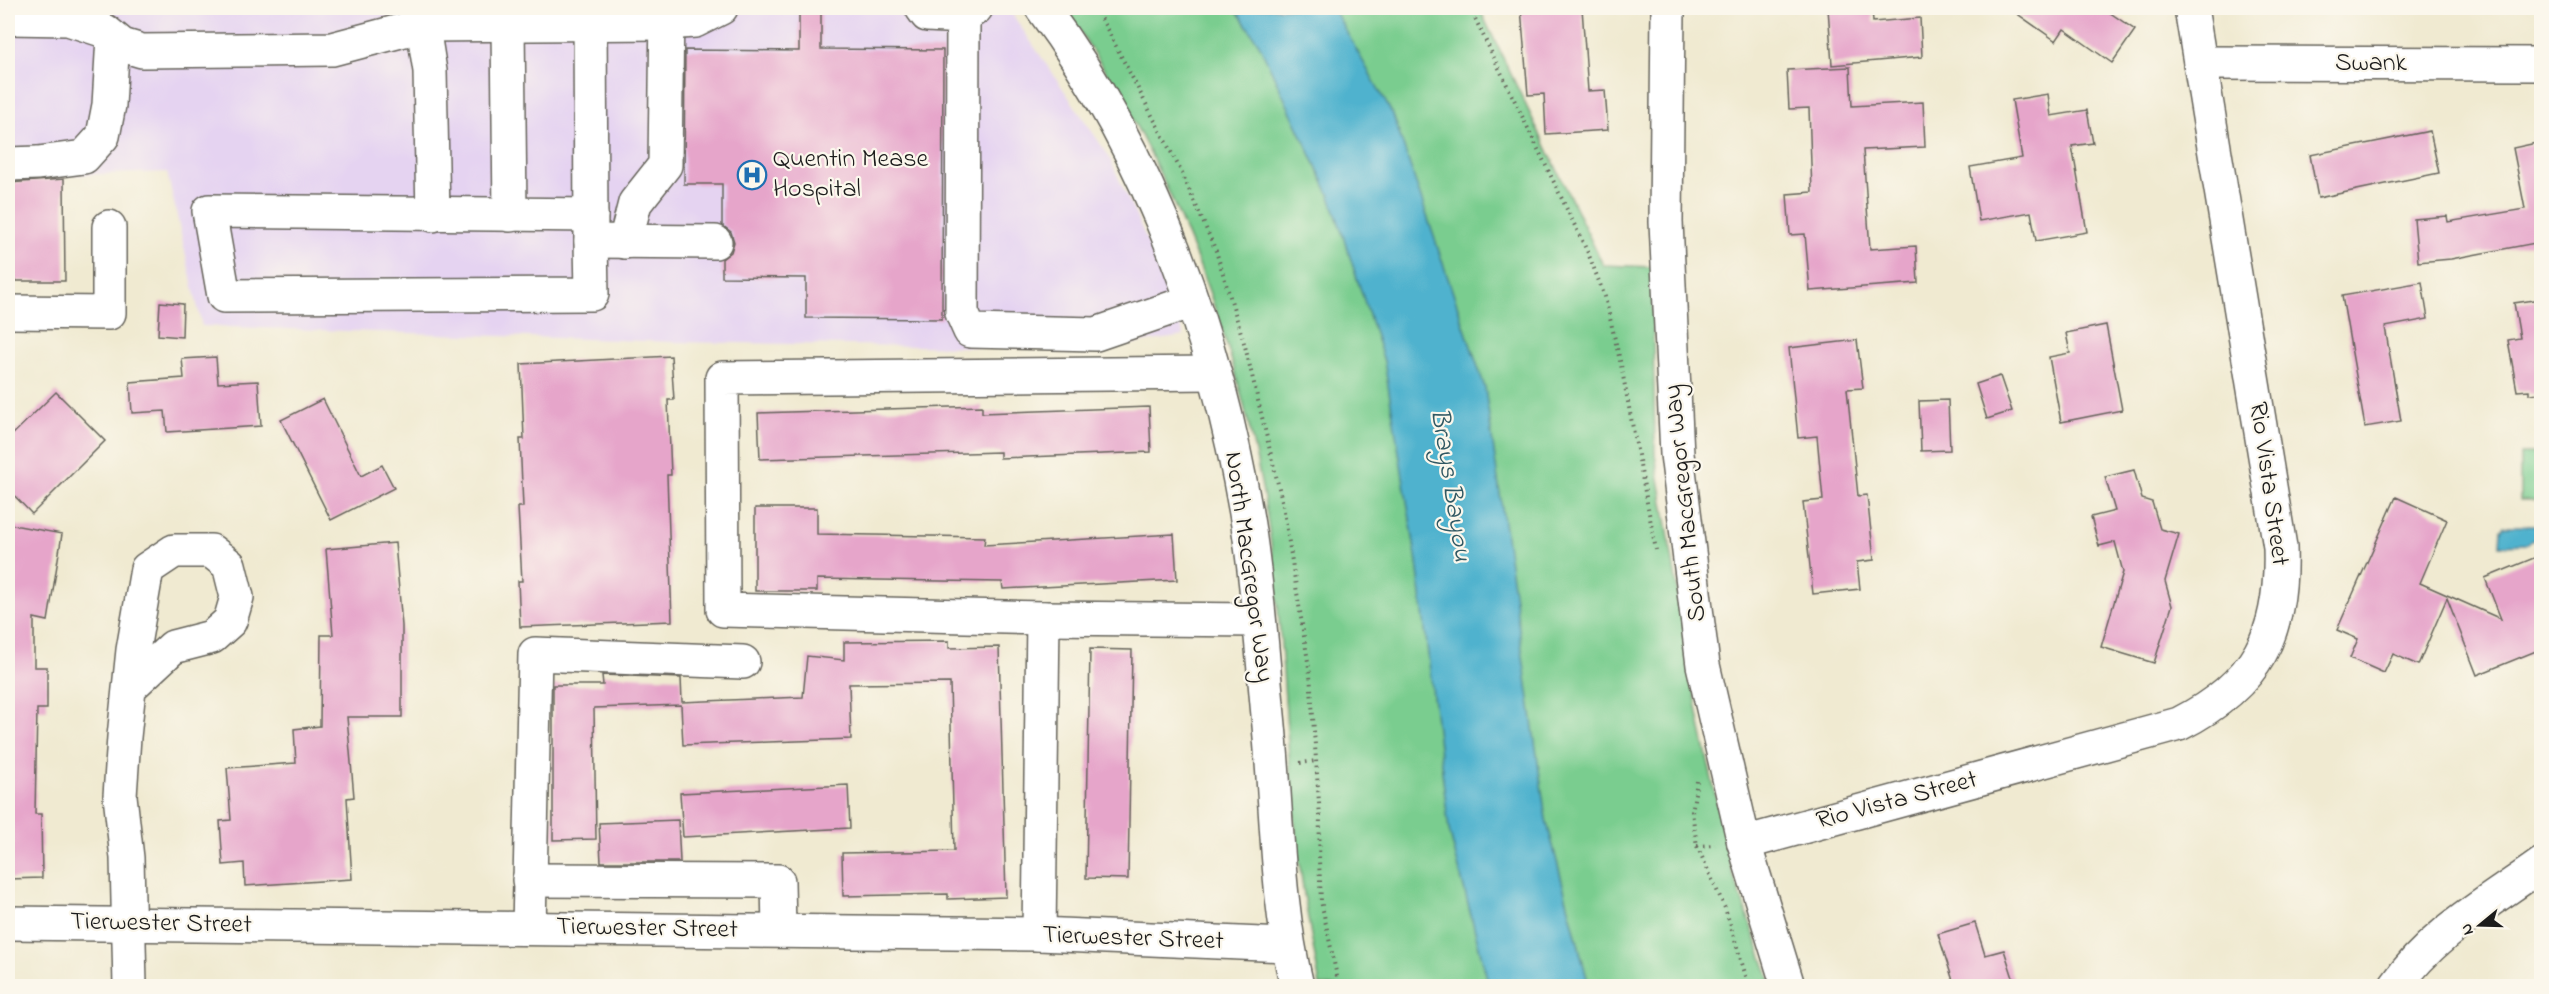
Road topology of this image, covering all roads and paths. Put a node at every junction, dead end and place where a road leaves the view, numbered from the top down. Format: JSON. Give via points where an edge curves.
{"nodes":[{"id":1,"x":720,"y":8,"type":"edge"},
{"id":2,"x":922,"y":8,"type":"edge"},
{"id":3,"x":1042,"y":8,"type":"edge"},
{"id":4,"x":1470,"y":8,"type":"edge"},
{"id":5,"x":1668,"y":8,"type":"edge"},
{"id":6,"x":2191,"y":8,"type":"edge"},
{"id":7,"x":969,"y":12,"type":"edge"},
{"id":8,"x":666,"y":15,"type":"edge"},
{"id":9,"x":421,"y":16,"type":"edge"},
{"id":10,"x":590,"y":16,"type":"edge"},
{"id":11,"x":8,"y":18,"type":"edge"},
{"id":12,"x":508,"y":24,"type":"junction"},
{"id":13,"x":113,"y":38,"type":"junction"},
{"id":14,"x":2200,"y":63,"type":"junction"},
{"id":15,"x":2541,"y":64,"type":"edge"},
{"id":16,"x":8,"y":164,"type":"edge"},
{"id":17,"x":433,"y":215,"type":"junction"},
{"id":18,"x":510,"y":215,"type":"junction"},
{"id":19,"x":109,"y":227,"type":"dead end"},
{"id":20,"x":591,"y":228,"type":"junction"},
{"id":21,"x":625,"y":242,"type":"junction"},
{"id":22,"x":715,"y":242,"type":"dead end"},
{"id":23,"x":1192,"y":301,"type":"junction"},
{"id":24,"x":8,"y":312,"type":"edge"},
{"id":25,"x":1214,"y":373,"type":"junction"},
{"id":26,"x":1656,"y":551,"type":"dead end"},
{"id":27,"x":1043,"y":618,"type":"junction"},
{"id":28,"x":1258,"y":620,"type":"junction"},
{"id":29,"x":743,"y":662,"type":"dead end"},
{"id":30,"x":130,"y":687,"type":"dead end"},
{"id":31,"x":1313,"y":713,"type":"dead end"},
{"id":32,"x":1696,"y":778,"type":"dead end"},
{"id":33,"x":1744,"y":843,"type":"junction"},
{"id":34,"x":2541,"y":864,"type":"edge"},
{"id":35,"x":529,"y":880,"type":"junction"},
{"id":36,"x":8,"y":922,"type":"edge"},
{"id":37,"x":130,"y":923,"type":"junction"},
{"id":38,"x":529,"y":928,"type":"junction"},
{"id":39,"x":779,"y":931,"type":"junction"},
{"id":40,"x":1039,"y":934,"type":"junction"},
{"id":41,"x":1287,"y":945,"type":"junction"},
{"id":42,"x":130,"y":987,"type":"edge"},
{"id":43,"x":1297,"y":987,"type":"edge"},
{"id":44,"x":1338,"y":987,"type":"edge"},
{"id":45,"x":1749,"y":987,"type":"edge"},
{"id":46,"x":1788,"y":987,"type":"edge"},
{"id":47,"x":2396,"y":987,"type":"edge"}],
"edges":[{"from":1,"to":8,"type":"street","via":[[695,21]]},
{"from":2,"to":7,"type":"street","via":[[927,15]]},
{"from":3,"to":23,"type":"street","name":"North MacGregor Way","via":[[1070,45],[1127,146]]},
{"from":4,"to":26,"type":"path","via":[[1588,253],[1605,297]]},
{"from":5,"to":33,"type":"street","name":"South MacGregor Way","via":[[1666,222],[1677,454],[1703,665]]},
{"from":6,"to":14,"type":"street","name":"Rio Vista Street"},
{"from":7,"to":23,"type":"street","via":[[962,313],[970,331],[1096,334]]},
{"from":8,"to":10,"type":"street"},
{"from":8,"to":21,"type":"street","via":[[665,165],[635,203]]},
{"from":9,"to":12,"type":"street"},
{"from":9,"to":13,"type":"street","via":[[332,49],[142,51]]},
{"from":9,"to":17,"type":"street","via":[[430,71]]},
{"from":10,"to":12,"type":"street"},
{"from":10,"to":20,"type":"street"},
{"from":11,"to":13,"type":"street","via":[[68,19],[91,25]]},
{"from":12,"to":18,"type":"street"},
{"from":13,"to":16,"type":"street","via":[[103,136],[84,157]]},
{"from":14,"to":15,"type":"street","name":"Swank"},
{"from":14,"to":33,"type":"street","name":"Rio Vista Street","via":[[2280,547],[2277,609],[2258,657],[2243,679],[2225,695],[2179,724]]},
{"from":17,"to":18,"type":"street"},
{"from":17,"to":20,"type":"street","via":[[209,211],[224,296],[592,294]]},
{"from":18,"to":20,"type":"street"},
{"from":19,"to":24,"type":"street","via":[[109,313]]},
{"from":20,"to":21,"type":"street"},
{"from":21,"to":22,"type":"street"},
{"from":23,"to":25,"type":"street","name":"North MacGregor Way"},
{"from":25,"to":27,"type":"street","via":[[722,378],[723,610]]},
{"from":25,"to":28,"type":"street","name":"North MacGregor Way","via":[[1248,527]]},
{"from":27,"to":28,"type":"street"},
{"from":27,"to":40,"type":"street"},
{"from":28,"to":41,"type":"street","name":"North MacGregor Way"},
{"from":29,"to":35,"type":"street","via":[[535,654]]},
{"from":30,"to":37,"type":"street","via":[[120,795]]},
{"from":31,"to":44,"type":"path","via":[[1322,901]]},
{"from":32,"to":45,"type":"path","via":[[1692,812],[1697,846],[1725,908]]},
{"from":33,"to":46,"type":"street","name":"South MacGregor Way"},
{"from":34,"to":47,"type":"street","via":[[2432,944]]},
{"from":35,"to":38,"type":"street"},
{"from":35,"to":39,"type":"street","via":[[778,881]]},
{"from":36,"to":37,"type":"street","name":"Tierwester Street"},
{"from":37,"to":38,"type":"street","name":"Tierwester Street"},
{"from":37,"to":42,"type":"street"},
{"from":38,"to":39,"type":"street","name":"Tierwester Street"},
{"from":39,"to":40,"type":"street","name":"Tierwester Street"},
{"from":40,"to":41,"type":"street","name":"Tierwester Street"},
{"from":41,"to":43,"type":"street","name":"North MacGregor Way"}]}
